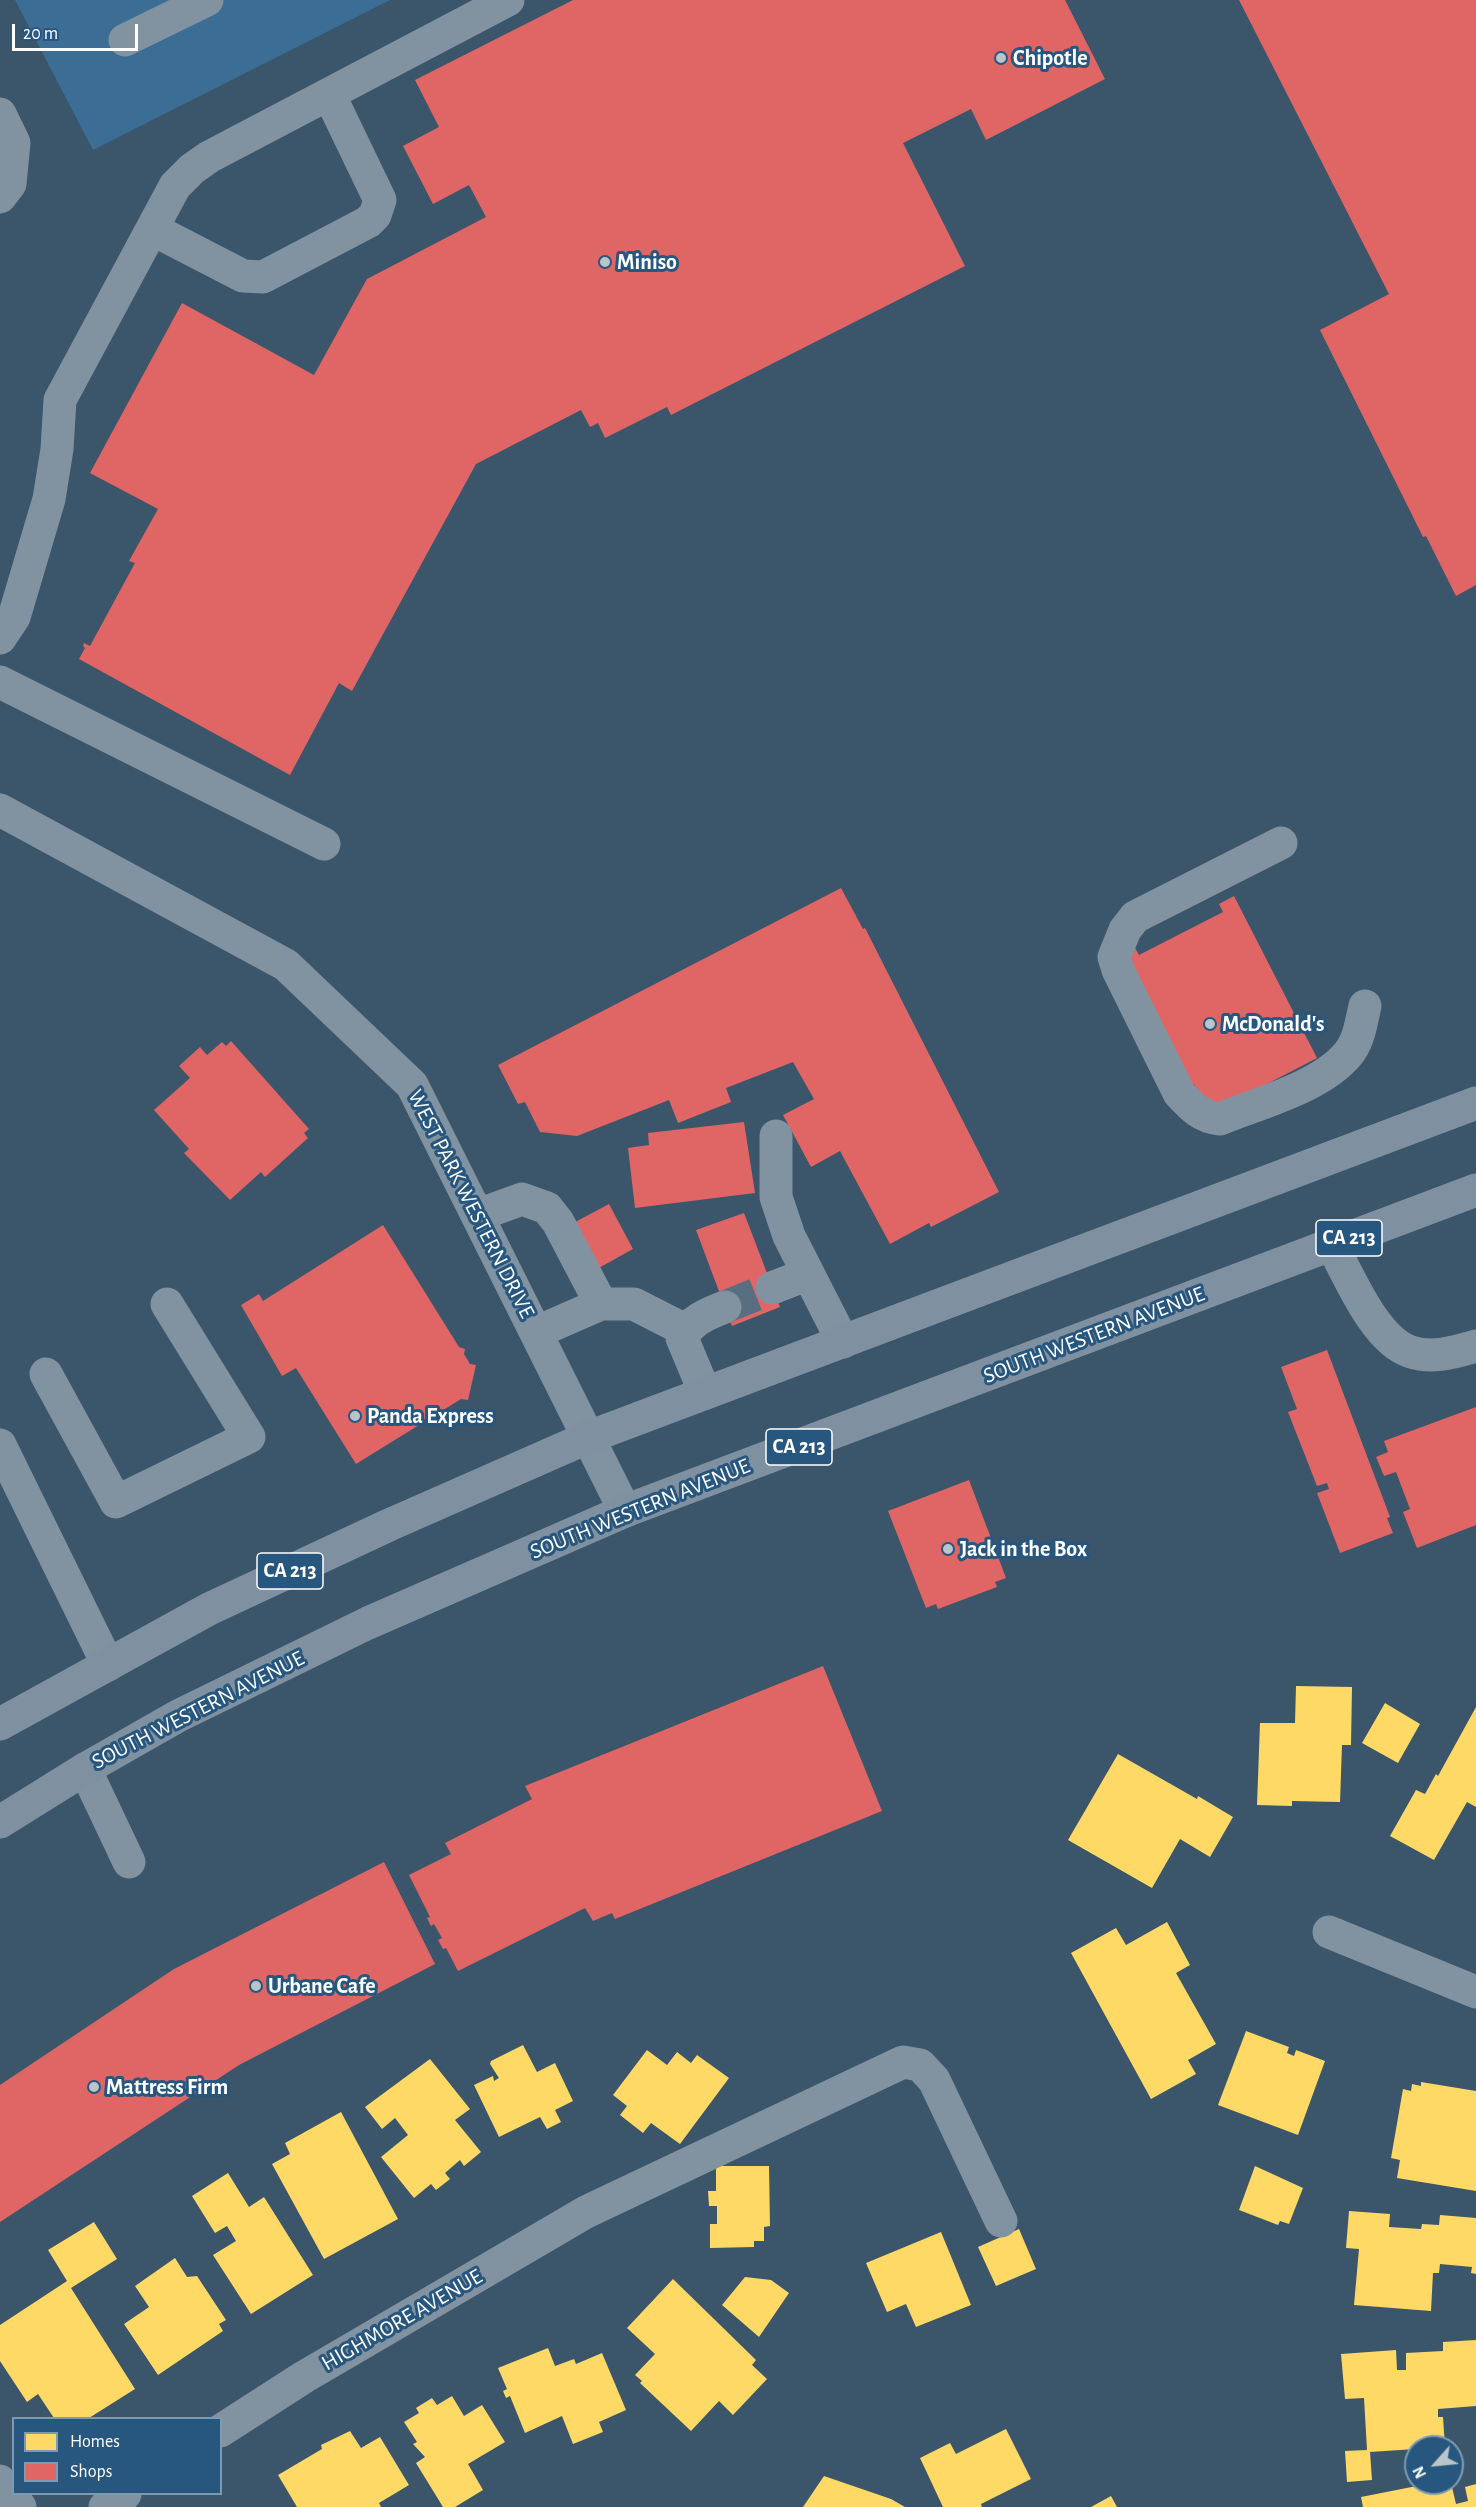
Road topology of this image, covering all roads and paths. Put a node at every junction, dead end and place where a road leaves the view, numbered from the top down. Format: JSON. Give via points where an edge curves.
{"nodes":[{"id":1,"x":207,"y":0,"type":"edge"},
{"id":2,"x":508,"y":0,"type":"edge"},
{"id":3,"x":125,"y":40,"type":"dead end"},
{"id":4,"x":329,"y":94,"type":"junction"},
{"id":5,"x":0,"y":114,"type":"edge"},
{"id":6,"x":0,"y":197,"type":"edge"},
{"id":7,"x":152,"y":229,"type":"junction"},
{"id":8,"x":0,"y":638,"type":"edge"},
{"id":9,"x":0,"y":682,"type":"edge"},
{"id":10,"x":0,"y":810,"type":"edge"},
{"id":11,"x":1281,"y":843,"type":"dead end"},
{"id":12,"x":324,"y":844,"type":"dead end"},
{"id":13,"x":1365,"y":1006,"type":"dead end"},
{"id":14,"x":1476,"y":1103,"type":"edge"},
{"id":15,"x":776,"y":1136,"type":"dead end"},
{"id":16,"x":1476,"y":1190,"type":"edge"},
{"id":17,"x":478,"y":1215,"type":"junction"},
{"id":18,"x":1332,"y":1245,"type":"junction"},
{"id":19,"x":808,"y":1274,"type":"junction"},
{"id":20,"x":772,"y":1288,"type":"tunnel mouth"},
{"id":21,"x":167,"y":1304,"type":"dead end"},
{"id":22,"x":601,"y":1304,"type":"junction"},
{"id":23,"x":725,"y":1307,"type":"tunnel mouth"},
{"id":24,"x":685,"y":1330,"type":"junction"},
{"id":25,"x":537,"y":1332,"type":"junction"},
{"id":26,"x":843,"y":1342,"type":"junction"},
{"id":27,"x":1476,"y":1346,"type":"edge"},
{"id":28,"x":46,"y":1374,"type":"dead end"},
{"id":29,"x":705,"y":1393,"type":"junction"},
{"id":30,"x":589,"y":1437,"type":"junction"},
{"id":31,"x":0,"y":1444,"type":"edge"},
{"id":32,"x":626,"y":1511,"type":"junction"},
{"id":33,"x":108,"y":1665,"type":"junction"},
{"id":34,"x":0,"y":1724,"type":"edge"},
{"id":35,"x":85,"y":1769,"type":"junction"},
{"id":36,"x":0,"y":1822,"type":"edge"},
{"id":37,"x":129,"y":1862,"type":"dead end"},
{"id":38,"x":1329,"y":1932,"type":"dead end"},
{"id":39,"x":1476,"y":1992,"type":"edge"},
{"id":40,"x":1001,"y":2221,"type":"dead end"},
{"id":41,"x":222,"y":2430,"type":"edge"},
{"id":42,"x":0,"y":2481,"type":"edge"},
{"id":43,"x":122,"y":2495,"type":"edge"},
{"id":44,"x":20,"y":2507,"type":"edge"},
{"id":45,"x":105,"y":2507,"type":"edge"}],
"edges":[{"from":1,"to":3,"type":"street"},
{"from":2,"to":4,"type":"street"},
{"from":4,"to":7,"type":"street","via":[[192,169],[175,186]]},
{"from":4,"to":7,"type":"street","via":[[380,200],[368,222],[263,277],[243,276]]},
{"from":5,"to":6,"type":"street","via":[[14,143],[10,184]]},
{"from":7,"to":8,"type":"street","via":[[60,399],[49,499],[14,617]]},
{"from":9,"to":12,"type":"street"},
{"from":10,"to":17,"type":"street","name":"WEST PARK WESTERN DRIVE","via":[[286,965],[412,1085]]},
{"from":11,"to":13,"type":"street","via":[[1135,917],[1117,948],[1114,957],[1118,970],[1179,1093],[1206,1118],[1220,1119],[1313,1081],[1333,1070],[1349,1053],[1358,1038]]},
{"from":14,"to":26,"type":"main road","number":"CA 213"},
{"from":15,"to":19,"type":"street","via":[[776,1197]]},
{"from":16,"to":18,"type":"main road","name":"SOUTH WESTERN AVENUE","number":"CA 213"},
{"from":17,"to":22,"type":"street","via":[[522,1199],[547,1208]]},
{"from":17,"to":25,"type":"street","name":"WEST PARK WESTERN DRIVE"},
{"from":18,"to":27,"type":"street","via":[[1367,1309],[1388,1337],[1411,1352],[1444,1355]]},
{"from":18,"to":32,"type":"main road","name":"SOUTH WESTERN AVENUE","number":"CA 213"},
{"from":19,"to":20,"type":"street"},
{"from":19,"to":26,"type":"street"},
{"from":21,"to":28,"type":"street","via":[[249,1437],[116,1502]]},
{"from":22,"to":24,"type":"street","via":[[634,1304]]},
{"from":22,"to":25,"type":"street"},
{"from":23,"to":24,"type":"street"},
{"from":24,"to":29,"type":"street","via":[[682,1338]]},
{"from":25,"to":30,"type":"street","name":"WEST PARK WESTERN DRIVE"},
{"from":26,"to":29,"type":"main road","number":"CA 213"},
{"from":29,"to":30,"type":"main road","number":"CA 213"},
{"from":30,"to":32,"type":"street","name":"WEST PARK WESTERN DRIVE"},
{"from":30,"to":33,"type":"main road","number":"CA 213","via":[[230,1599]]},
{"from":31,"to":33,"type":"street"},
{"from":32,"to":35,"type":"main road","name":"SOUTH WESTERN AVENUE","number":"CA 213","via":[[368,1623],[178,1716]]},
{"from":33,"to":34,"type":"main road","number":"CA 213"},
{"from":35,"to":36,"type":"main road","name":"SOUTH WESTERN AVENUE","number":"CA 213"},
{"from":35,"to":37,"type":"street"},
{"from":38,"to":39,"type":"street"},
{"from":40,"to":41,"type":"street","name":"HIGHMORE AVENUE","via":[[934,2080],[920,2065],[903,2062],[586,2212],[304,2376]]},
{"from":42,"to":44,"type":"street"},
{"from":43,"to":45,"type":"street"}]}
